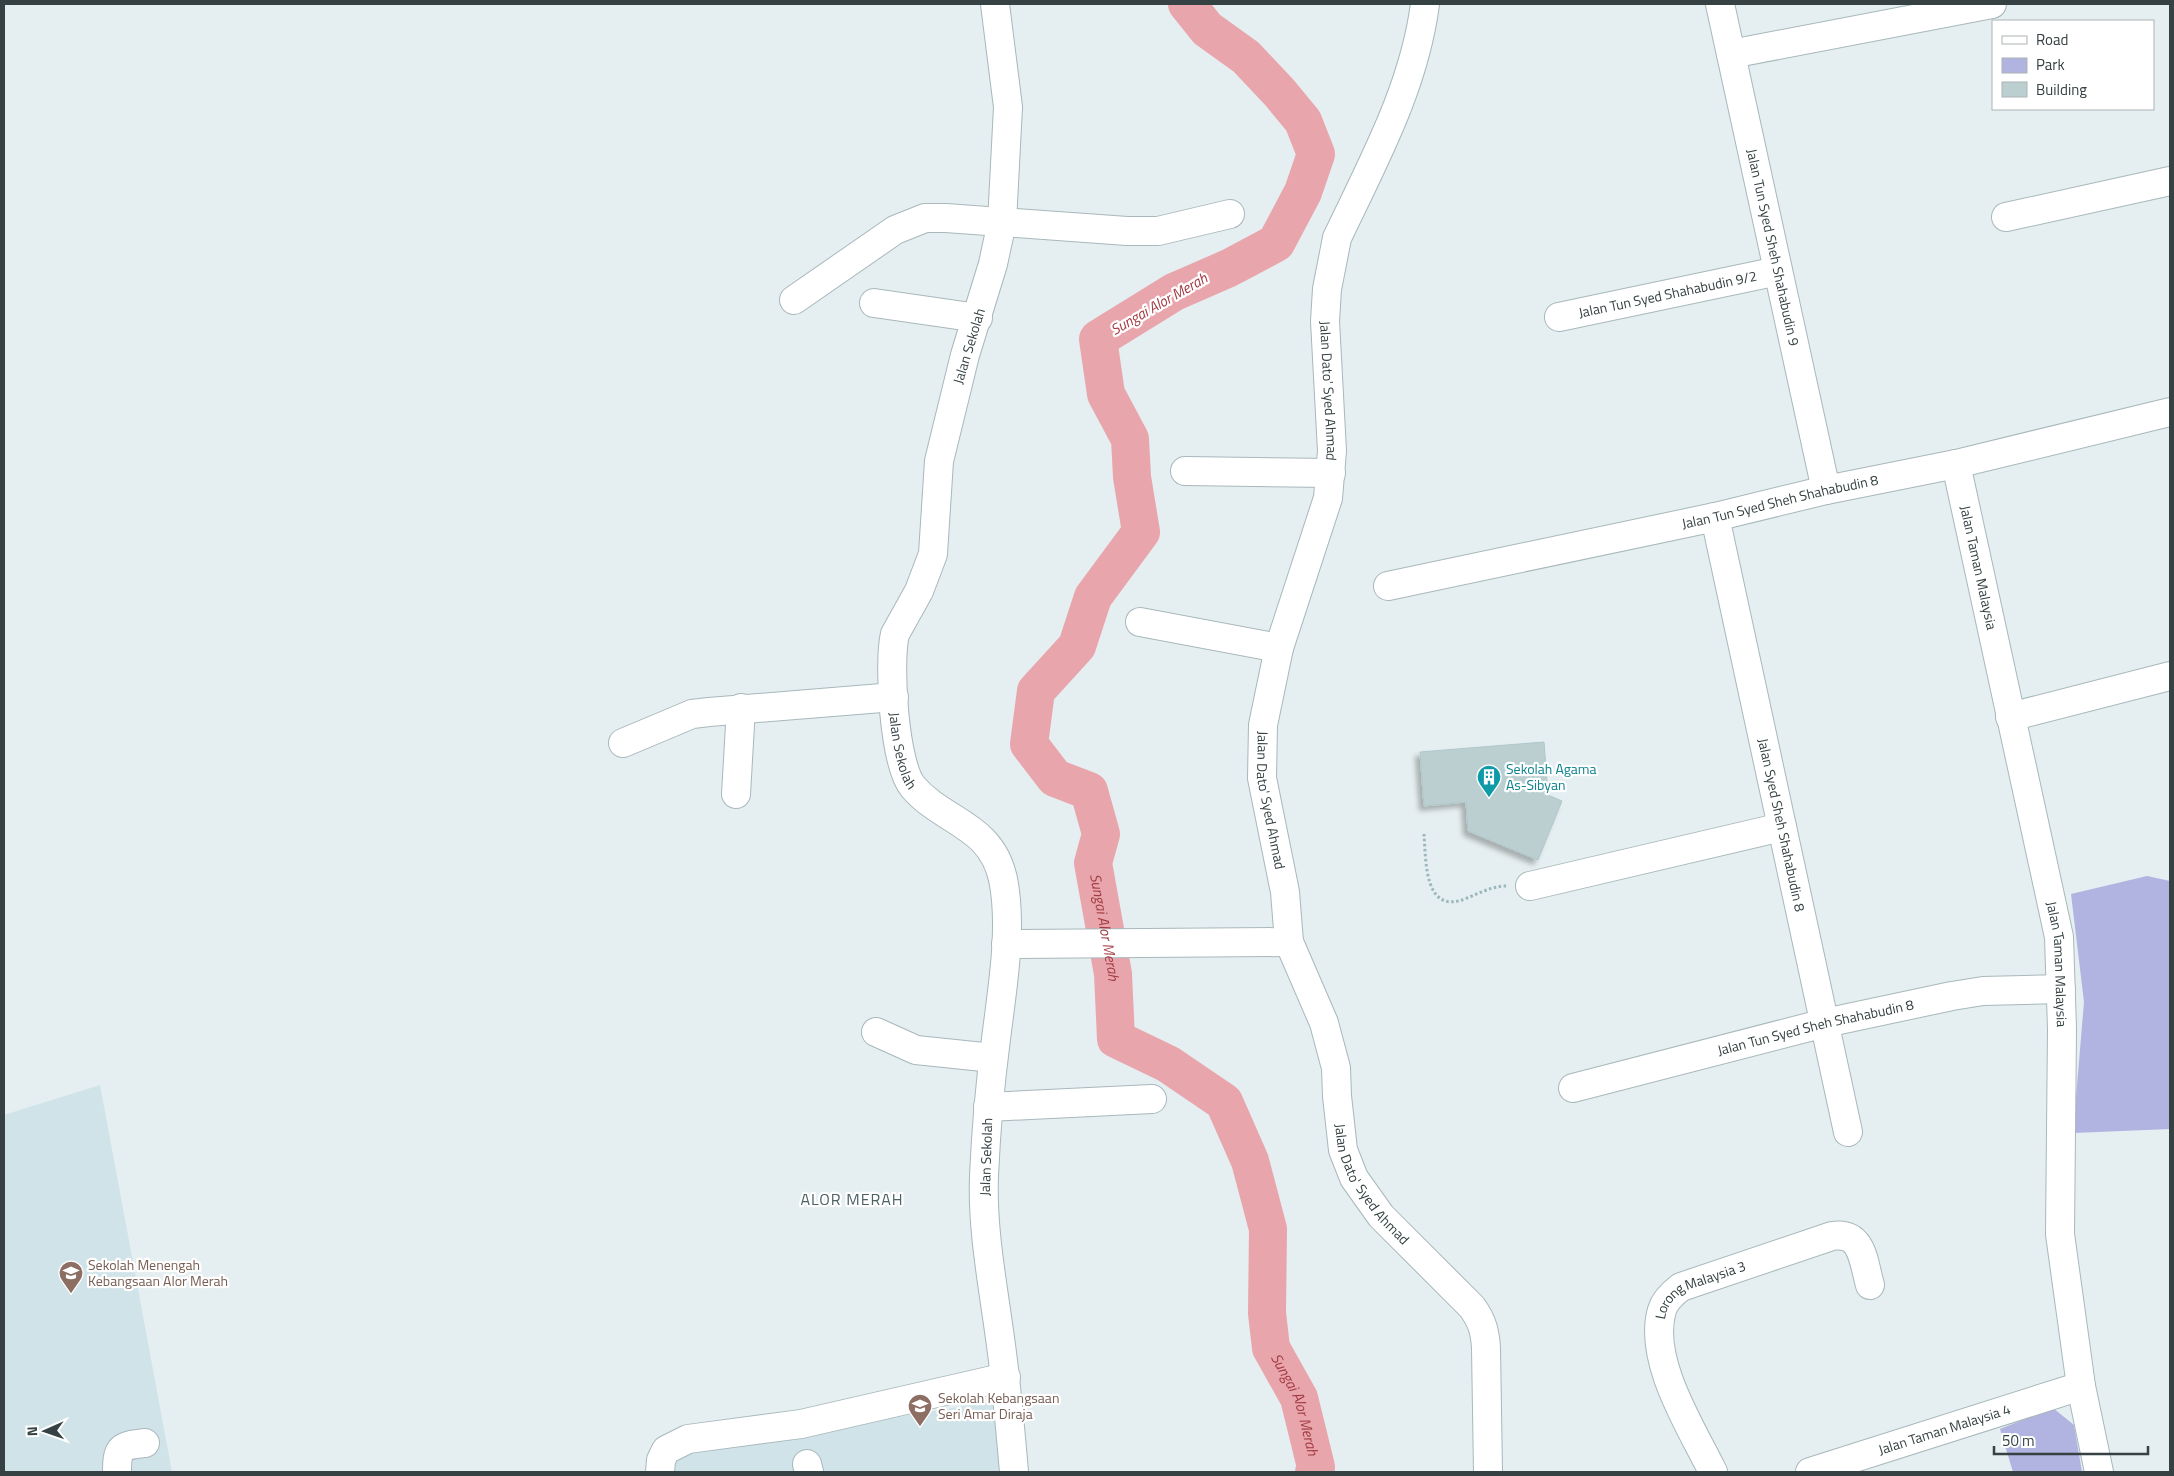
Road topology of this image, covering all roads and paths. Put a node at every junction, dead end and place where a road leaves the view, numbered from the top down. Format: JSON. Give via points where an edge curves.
{"nodes":[{"id":1,"x":995,"y":4,"type":"edge"},
{"id":2,"x":1424,"y":4,"type":"edge"},
{"id":3,"x":1720,"y":4,"type":"edge"},
{"id":4,"x":1992,"y":4,"type":"edge"},
{"id":5,"x":1922,"y":11,"type":"edge"},
{"id":6,"x":1732,"y":54,"type":"junction"},
{"id":7,"x":2170,"y":181,"type":"edge"},
{"id":8,"x":1230,"y":214,"type":"dead end"},
{"id":9,"x":2006,"y":217,"type":"dead end"},
{"id":10,"x":1002,"y":222,"type":"junction"},
{"id":11,"x":1778,"y":271,"type":"junction"},
{"id":12,"x":794,"y":300,"type":"dead end"},
{"id":13,"x":874,"y":304,"type":"dead end"},
{"id":14,"x":1559,"y":317,"type":"dead end"},
{"id":15,"x":978,"y":318,"type":"junction"},
{"id":16,"x":2170,"y":412,"type":"edge"},
{"id":17,"x":1956,"y":464,"type":"junction"},
{"id":18,"x":1185,"y":471,"type":"dead end"},
{"id":19,"x":1331,"y":474,"type":"junction"},
{"id":20,"x":1826,"y":490,"type":"junction"},
{"id":21,"x":1715,"y":517,"type":"junction"},
{"id":22,"x":1388,"y":586,"type":"dead end"},
{"id":23,"x":1140,"y":622,"type":"dead end"},
{"id":24,"x":1279,"y":648,"type":"junction"},
{"id":25,"x":2170,"y":676,"type":"edge"},
{"id":26,"x":894,"y":697,"type":"junction"},
{"id":27,"x":741,"y":708,"type":"junction"},
{"id":28,"x":2010,"y":717,"type":"junction"},
{"id":29,"x":623,"y":743,"type":"dead end"},
{"id":30,"x":736,"y":794,"type":"dead end"},
{"id":31,"x":1782,"y":826,"type":"junction"},
{"id":32,"x":1424,"y":834,"type":"dead end"},
{"id":33,"x":1530,"y":886,"type":"joint"},
{"id":34,"x":1289,"y":942,"type":"junction"},
{"id":35,"x":1006,"y":944,"type":"junction"},
{"id":36,"x":2061,"y":989,"type":"junction"},
{"id":37,"x":1825,"y":1023,"type":"junction"},
{"id":38,"x":876,"y":1032,"type":"dead end"},
{"id":39,"x":993,"y":1058,"type":"junction"},
{"id":40,"x":1573,"y":1088,"type":"dead end"},
{"id":41,"x":1152,"y":1099,"type":"dead end"},
{"id":42,"x":988,"y":1107,"type":"junction"},
{"id":43,"x":1848,"y":1132,"type":"dead end"},
{"id":44,"x":1870,"y":1285,"type":"dead end"},
{"id":45,"x":1006,"y":1377,"type":"junction"},
{"id":46,"x":2081,"y":1386,"type":"junction"},
{"id":47,"x":145,"y":1443,"type":"dead end"},
{"id":48,"x":117,"y":1472,"type":"edge"},
{"id":49,"x":660,"y":1472,"type":"edge"},
{"id":50,"x":1014,"y":1472,"type":"edge"},
{"id":51,"x":1488,"y":1472,"type":"edge"},
{"id":52,"x":1713,"y":1472,"type":"edge"},
{"id":53,"x":1810,"y":1472,"type":"edge"},
{"id":54,"x":2099,"y":1472,"type":"edge"}],
"edges":[{"from":1,"to":10,"type":"street","name":"Jalan Sekolah","via":[[1008,107]]},
{"from":2,"to":19,"type":"street","name":"Jalan Dato' Syed Ahmad","via":[[1421,36],[1400,105],[1337,238],[1332,257],[1325,321]]},
{"from":3,"to":6,"type":"street","name":"Jalan Tun Syed Sheh Shahabudin 9"},
{"from":4,"to":5,"type":"street"},
{"from":5,"to":6,"type":"street"},
{"from":6,"to":11,"type":"street","name":"Jalan Tun Syed Sheh Shahabudin 9"},
{"from":7,"to":9,"type":"street"},
{"from":8,"to":10,"type":"street","via":[[1158,231],[1128,232]]},
{"from":10,"to":12,"type":"street","via":[[925,218],[910,223]]},
{"from":10,"to":15,"type":"street","name":"Jalan Sekolah"},
{"from":11,"to":14,"type":"street","name":"Jalan Tun Syed Shahabudin 9/2"},
{"from":11,"to":20,"type":"street","name":"Jalan Tun Syed Sheh Shahabudin 9"},
{"from":13,"to":15,"type":"street"},
{"from":15,"to":26,"type":"street","name":"Jalan Sekolah","via":[[965,355],[939,460],[930,567],[895,634]]},
{"from":16,"to":17,"type":"street","name":"Jalan Tun Syed Sheh Shahabudin 8"},
{"from":17,"to":20,"type":"street","name":"Jalan Tun Syed Sheh Shahabudin 8"},
{"from":17,"to":28,"type":"street","name":"Jalan Taman Malaysia"},
{"from":18,"to":19,"type":"street"},
{"from":19,"to":24,"type":"street","name":"Jalan Dato' Syed Ahmad","via":[[1324,511]]},
{"from":20,"to":21,"type":"street","name":"Jalan Tun Syed Sheh Shahabudin 8"},
{"from":21,"to":22,"type":"street","name":"Jalan Tun Syed Sheh Shahabudin 8"},
{"from":21,"to":31,"type":"street","name":"Jalan Syed Sheh Shahabudin 8"},
{"from":23,"to":24,"type":"street"},
{"from":24,"to":34,"type":"street","name":"Jalan Dato' Syed Ahmad","via":[[1263,725],[1260,759],[1286,892]]},
{"from":25,"to":28,"type":"street"},
{"from":26,"to":27,"type":"street"},
{"from":26,"to":35,"type":"street","name":"Jalan Sekolah","via":[[900,757],[912,786],[979,836],[992,850],[1000,867],[1004,886]]},
{"from":27,"to":29,"type":"street","via":[[692,714]]},
{"from":27,"to":30,"type":"street"},
{"from":28,"to":36,"type":"street","name":"Jalan Taman Malaysia","via":[[2058,937]]},
{"from":31,"to":33,"type":"street"},
{"from":31,"to":37,"type":"street","name":"Jalan Syed Sheh Shahabudin 8"},
{"from":32,"to":33,"type":"path","via":[[1428,881],[1436,896],[1444,902],[1466,899],[1503,886]]},
{"from":34,"to":35,"type":"street"},
{"from":34,"to":51,"type":"street","name":"Jalan Dato' Syed Ahmad","via":[[1324,1023],[1334,1059],[1343,1150],[1354,1178],[1381,1216],[1481,1319],[1486,1348]]},
{"from":35,"to":39,"type":"street","name":"Jalan Sekolah"},
{"from":36,"to":37,"type":"street","name":"Jalan Tun Syed Sheh Shahabudin 8","via":[[1983,991]]},
{"from":36,"to":46,"type":"street","name":"Jalan Taman Malaysia","via":[[2060,1234]]},
{"from":37,"to":40,"type":"street","name":"Jalan Tun Syed Sheh Shahabudin 8"},
{"from":37,"to":43,"type":"street","name":"Jalan Syed Sheh Shahabudin 8"},
{"from":38,"to":39,"type":"street","via":[[916,1050]]},
{"from":39,"to":42,"type":"street","name":"Jalan Sekolah"},
{"from":41,"to":42,"type":"street"},
{"from":42,"to":45,"type":"street","name":"Jalan Sekolah","via":[[984,1178],[986,1242]]},
{"from":44,"to":52,"type":"street","name":"Lorong Malaysia 3","via":[[1858,1244],[1843,1234],[1681,1287],[1670,1296],[1662,1310],[1662,1358],[1668,1378]]},
{"from":45,"to":49,"type":"street","via":[[801,1424],[688,1439],[666,1450]]},
{"from":45,"to":50,"type":"street","name":"Jalan Sekolah"},
{"from":46,"to":53,"type":"street","name":"Jalan Taman Malaysia 4"},
{"from":46,"to":54,"type":"street","name":"Jalan Taman Malaysia"},
{"from":47,"to":48,"type":"street","via":[[120,1449]]}]}
